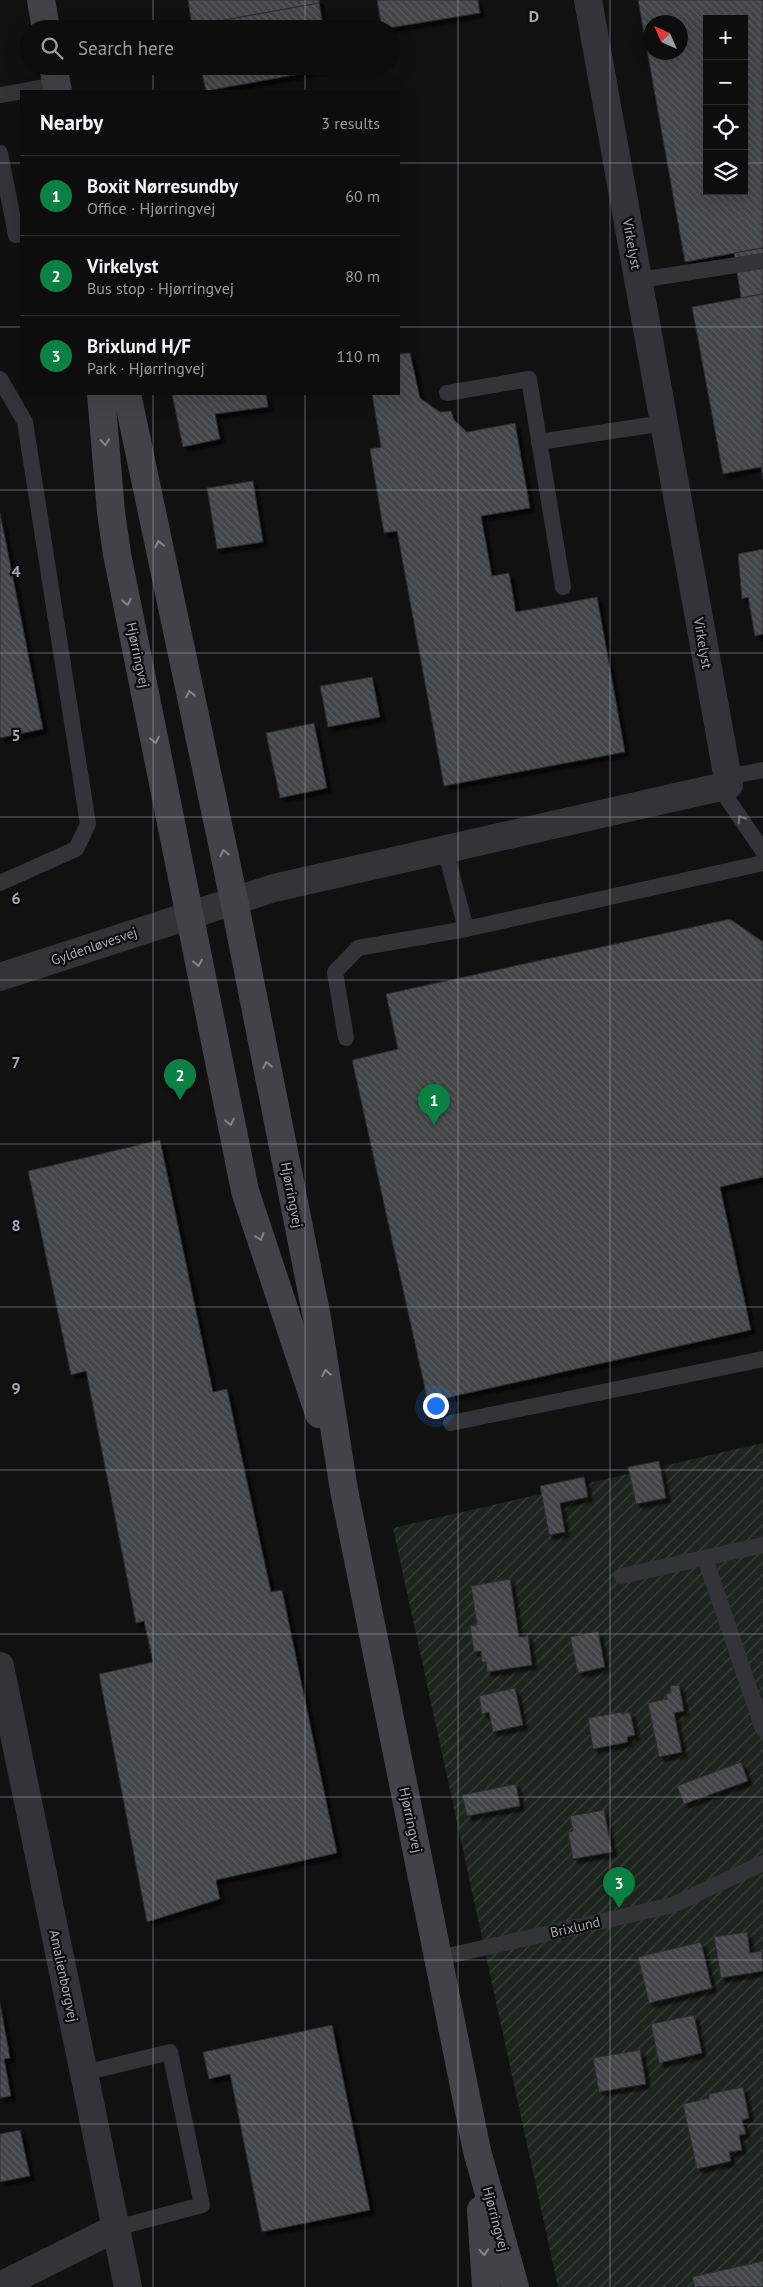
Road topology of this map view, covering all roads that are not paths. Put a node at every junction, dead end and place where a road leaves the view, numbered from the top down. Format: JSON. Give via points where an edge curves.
{"nodes":[{"id":1,"x":41,"y":0,"type":"edge"},
{"id":2,"x":588,"y":0,"type":"edge"},
{"id":3,"x":44,"y":20,"type":"edge"},
{"id":4,"x":56,"y":81,"type":"edge"},
{"id":5,"x":0,"y":95,"type":"edge"},
{"id":6,"x":0,"y":153,"type":"edge"},
{"id":7,"x":20,"y":234,"type":"edge"},
{"id":8,"x":763,"y":261,"type":"edge"},
{"id":9,"x":639,"y":280,"type":"junction"},
{"id":10,"x":0,"y":379,"type":"edge"},
{"id":11,"x":446,"y":393,"type":"dead end"},
{"id":12,"x":101,"y":395,"type":"edge"},
{"id":13,"x":127,"y":395,"type":"edge"},
{"id":14,"x":664,"y":422,"type":"junction"},
{"id":15,"x":539,"y":442,"type":"junction"},
{"id":16,"x":563,"y":586,"type":"dead end"},
{"id":17,"x":763,"y":770,"type":"edge"},
{"id":18,"x":723,"y":782,"type":"junction"},
{"id":19,"x":445,"y":850,"type":"junction"},
{"id":20,"x":763,"y":851,"type":"edge"},
{"id":21,"x":763,"y":863,"type":"edge"},
{"id":22,"x":0,"y":883,"type":"edge"},
{"id":23,"x":234,"y":900,"type":"junction"},
{"id":24,"x":188,"y":915,"type":"junction"},
{"id":25,"x":466,"y":929,"type":"junction"},
{"id":26,"x":0,"y":976,"type":"edge"},
{"id":27,"x":346,"y":1038,"type":"dead end"},
{"id":28,"x":763,"y":1359,"type":"edge"},
{"id":29,"x":451,"y":1423,"type":"dead end"},
{"id":30,"x":344,"y":1490,"type":"junction"},
{"id":31,"x":763,"y":1545,"type":"edge"},
{"id":32,"x":705,"y":1558,"type":"junction"},
{"id":33,"x":622,"y":1576,"type":"dead end"},
{"id":34,"x":0,"y":1666,"type":"edge"},
{"id":35,"x":763,"y":1730,"type":"edge"},
{"id":36,"x":763,"y":1863,"type":"edge"},
{"id":37,"x":439,"y":1958,"type":"junction"},
{"id":38,"x":84,"y":2072,"type":"junction"},
{"id":39,"x":478,"y":2151,"type":"junction"},
{"id":40,"x":116,"y":2228,"type":"junction"},
{"id":41,"x":0,"y":2286,"type":"edge"},
{"id":42,"x":128,"y":2287,"type":"edge"},
{"id":43,"x":486,"y":2287,"type":"edge"},
{"id":44,"x":515,"y":2287,"type":"edge"}],
"edges":[{"from":1,"to":3,"type":"main road"},
{"from":2,"to":9,"type":"street","name":"Virkelyst"},
{"from":4,"to":5,"type":"lane"},
{"from":6,"to":7,"type":"lane","via":[[16,235]]},
{"from":8,"to":9,"type":"lane"},
{"from":9,"to":14,"type":"street","name":"Virkelyst"},
{"from":10,"to":22,"type":"lane","via":[[25,422],[88,824],[76,849]]},
{"from":11,"to":15,"type":"lane","via":[[529,379]]},
{"from":12,"to":24,"type":"main road","name":"Hjørringvej","one_way":true,"via":[[117,554]]},
{"from":23,"to":13,"type":"main road","name":"Hjørringvej","one_way":true},
{"from":14,"to":15,"type":"lane"},
{"from":14,"to":18,"type":"street","name":"Virkelyst"},
{"from":15,"to":16,"type":"lane"},
{"from":17,"to":18,"type":"lane"},
{"from":18,"to":19,"type":"street"},
{"from":20,"to":18,"type":"lane","one_way":true},
{"from":19,"to":23,"type":"street"},
{"from":19,"to":25,"type":"lane"},
{"from":21,"to":25,"type":"lane"},
{"from":23,"to":24,"type":"street"},
{"from":30,"to":23,"type":"main road","name":"Hjørringvej","one_way":true,"via":[[317,1318]]},
{"from":24,"to":26,"type":"street","name":"Gyldenløvesvej"},
{"from":24,"to":30,"type":"main road","name":"Hjørringvej","one_way":true,"via":[[245,1191]]},
{"from":25,"to":27,"type":"lane","via":[[358,948],[335,972]]},
{"from":28,"to":29,"type":"lane"},
{"from":30,"to":37,"type":"main road","name":"Hjørringvej"},
{"from":31,"to":32,"type":"lane"},
{"from":32,"to":33,"type":"lane"},
{"from":32,"to":35,"type":"lane"},
{"from":34,"to":38,"type":"street","name":"Amalienborgvej"},
{"from":36,"to":37,"type":"lane","name":"Brixlund","via":[[673,1905]]},
{"from":37,"to":39,"type":"main road","name":"Hjørringvej"},
{"from":38,"to":40,"type":"street","name":"Amalienborgvej"},
{"from":38,"to":40,"type":"lane","via":[[170,2052],[202,2205]]},
{"from":39,"to":43,"type":"main road","name":"Hjørringvej","one_way":true},
{"from":39,"to":44,"type":"main road","name":"Hjørringvej"},
{"from":40,"to":41,"type":"street"},
{"from":40,"to":42,"type":"street","name":"Amalienborgvej"}]}
